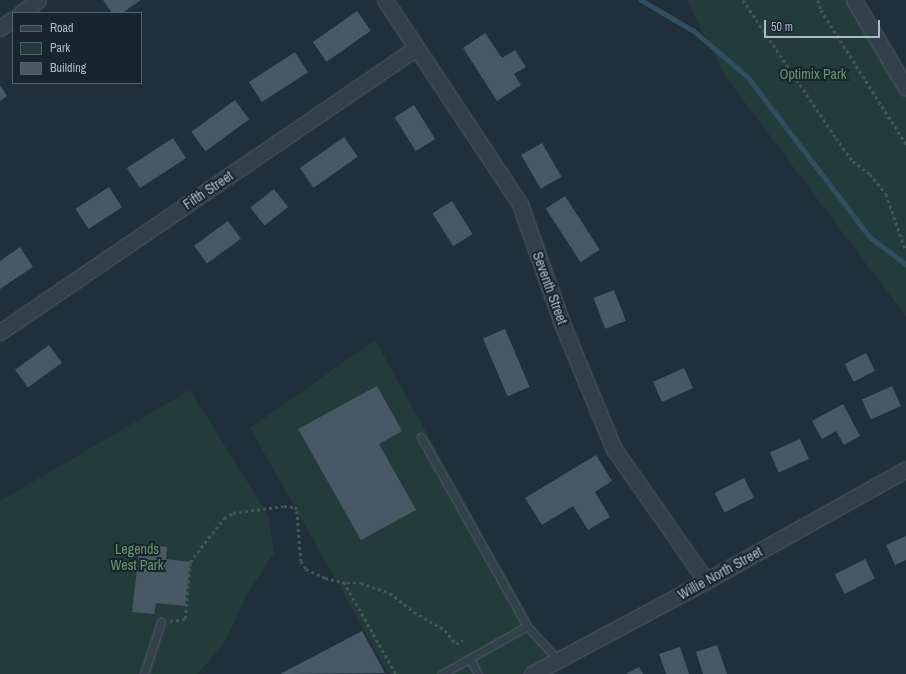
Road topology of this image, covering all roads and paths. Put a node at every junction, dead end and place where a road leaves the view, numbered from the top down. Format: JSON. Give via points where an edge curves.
{"nodes":[{"id":1,"x":38,"y":0,"type":"edge"},
{"id":2,"x":385,"y":0,"type":"edge"},
{"id":3,"x":743,"y":0,"type":"edge"},
{"id":4,"x":818,"y":0,"type":"edge"},
{"id":5,"x":854,"y":0,"type":"edge"},
{"id":6,"x":21,"y":12,"type":"edge"},
{"id":7,"x":12,"y":19,"type":"edge"},
{"id":8,"x":0,"y":28,"type":"edge"},
{"id":9,"x":416,"y":48,"type":"junction"},
{"id":10,"x":906,"y":88,"type":"edge"},
{"id":11,"x":906,"y":144,"type":"edge"},
{"id":12,"x":906,"y":251,"type":"edge"},
{"id":13,"x":0,"y":332,"type":"edge"},
{"id":14,"x":421,"y":436,"type":"dead end"},
{"id":15,"x":906,"y":469,"type":"edge"},
{"id":16,"x":706,"y":581,"type":"junction"},
{"id":17,"x":343,"y":582,"type":"junction"},
{"id":18,"x":186,"y":619,"type":"dead end"},
{"id":19,"x":161,"y":622,"type":"dead end"},
{"id":20,"x":527,"y":626,"type":"junction"},
{"id":21,"x":463,"y":640,"type":"dead end"},
{"id":22,"x":470,"y":660,"type":"junction"},
{"id":23,"x":558,"y":660,"type":"junction"},
{"id":24,"x":144,"y":674,"type":"edge"},
{"id":25,"x":396,"y":674,"type":"edge"},
{"id":26,"x":442,"y":674,"type":"edge"},
{"id":27,"x":478,"y":674,"type":"edge"},
{"id":28,"x":532,"y":674,"type":"edge"}],
"edges":[{"from":1,"to":6,"type":"street"},
{"from":2,"to":9,"type":"street","name":"Seventh Street"},
{"from":3,"to":12,"type":"path","via":[[836,138],[853,161],[870,174],[886,194]]},
{"from":4,"to":11,"type":"path","via":[[821,10]]},
{"from":5,"to":10,"type":"street"},
{"from":7,"to":8,"type":"street"},
{"from":9,"to":13,"type":"street","name":"Fifth Street"},
{"from":9,"to":16,"type":"street","name":"Seventh Street","via":[[520,204],[563,326],[614,449]]},
{"from":14,"to":20,"type":"lane"},
{"from":15,"to":16,"type":"street","name":"Willie North Street"},
{"from":16,"to":23,"type":"street","name":"Willie North Street"},
{"from":17,"to":18,"type":"path","via":[[325,578],[306,569],[301,561],[295,507],[284,506],[233,514],[224,518],[190,562]]},
{"from":17,"to":21,"type":"path","via":[[361,583],[390,593],[414,612],[446,630],[456,644]]},
{"from":17,"to":25,"type":"path"},
{"from":19,"to":24,"type":"lane"},
{"from":20,"to":22,"type":"lane"},
{"from":20,"to":23,"type":"lane"},
{"from":22,"to":26,"type":"lane"},
{"from":22,"to":27,"type":"lane"},
{"from":23,"to":28,"type":"street","name":"Willie North Street"}]}
